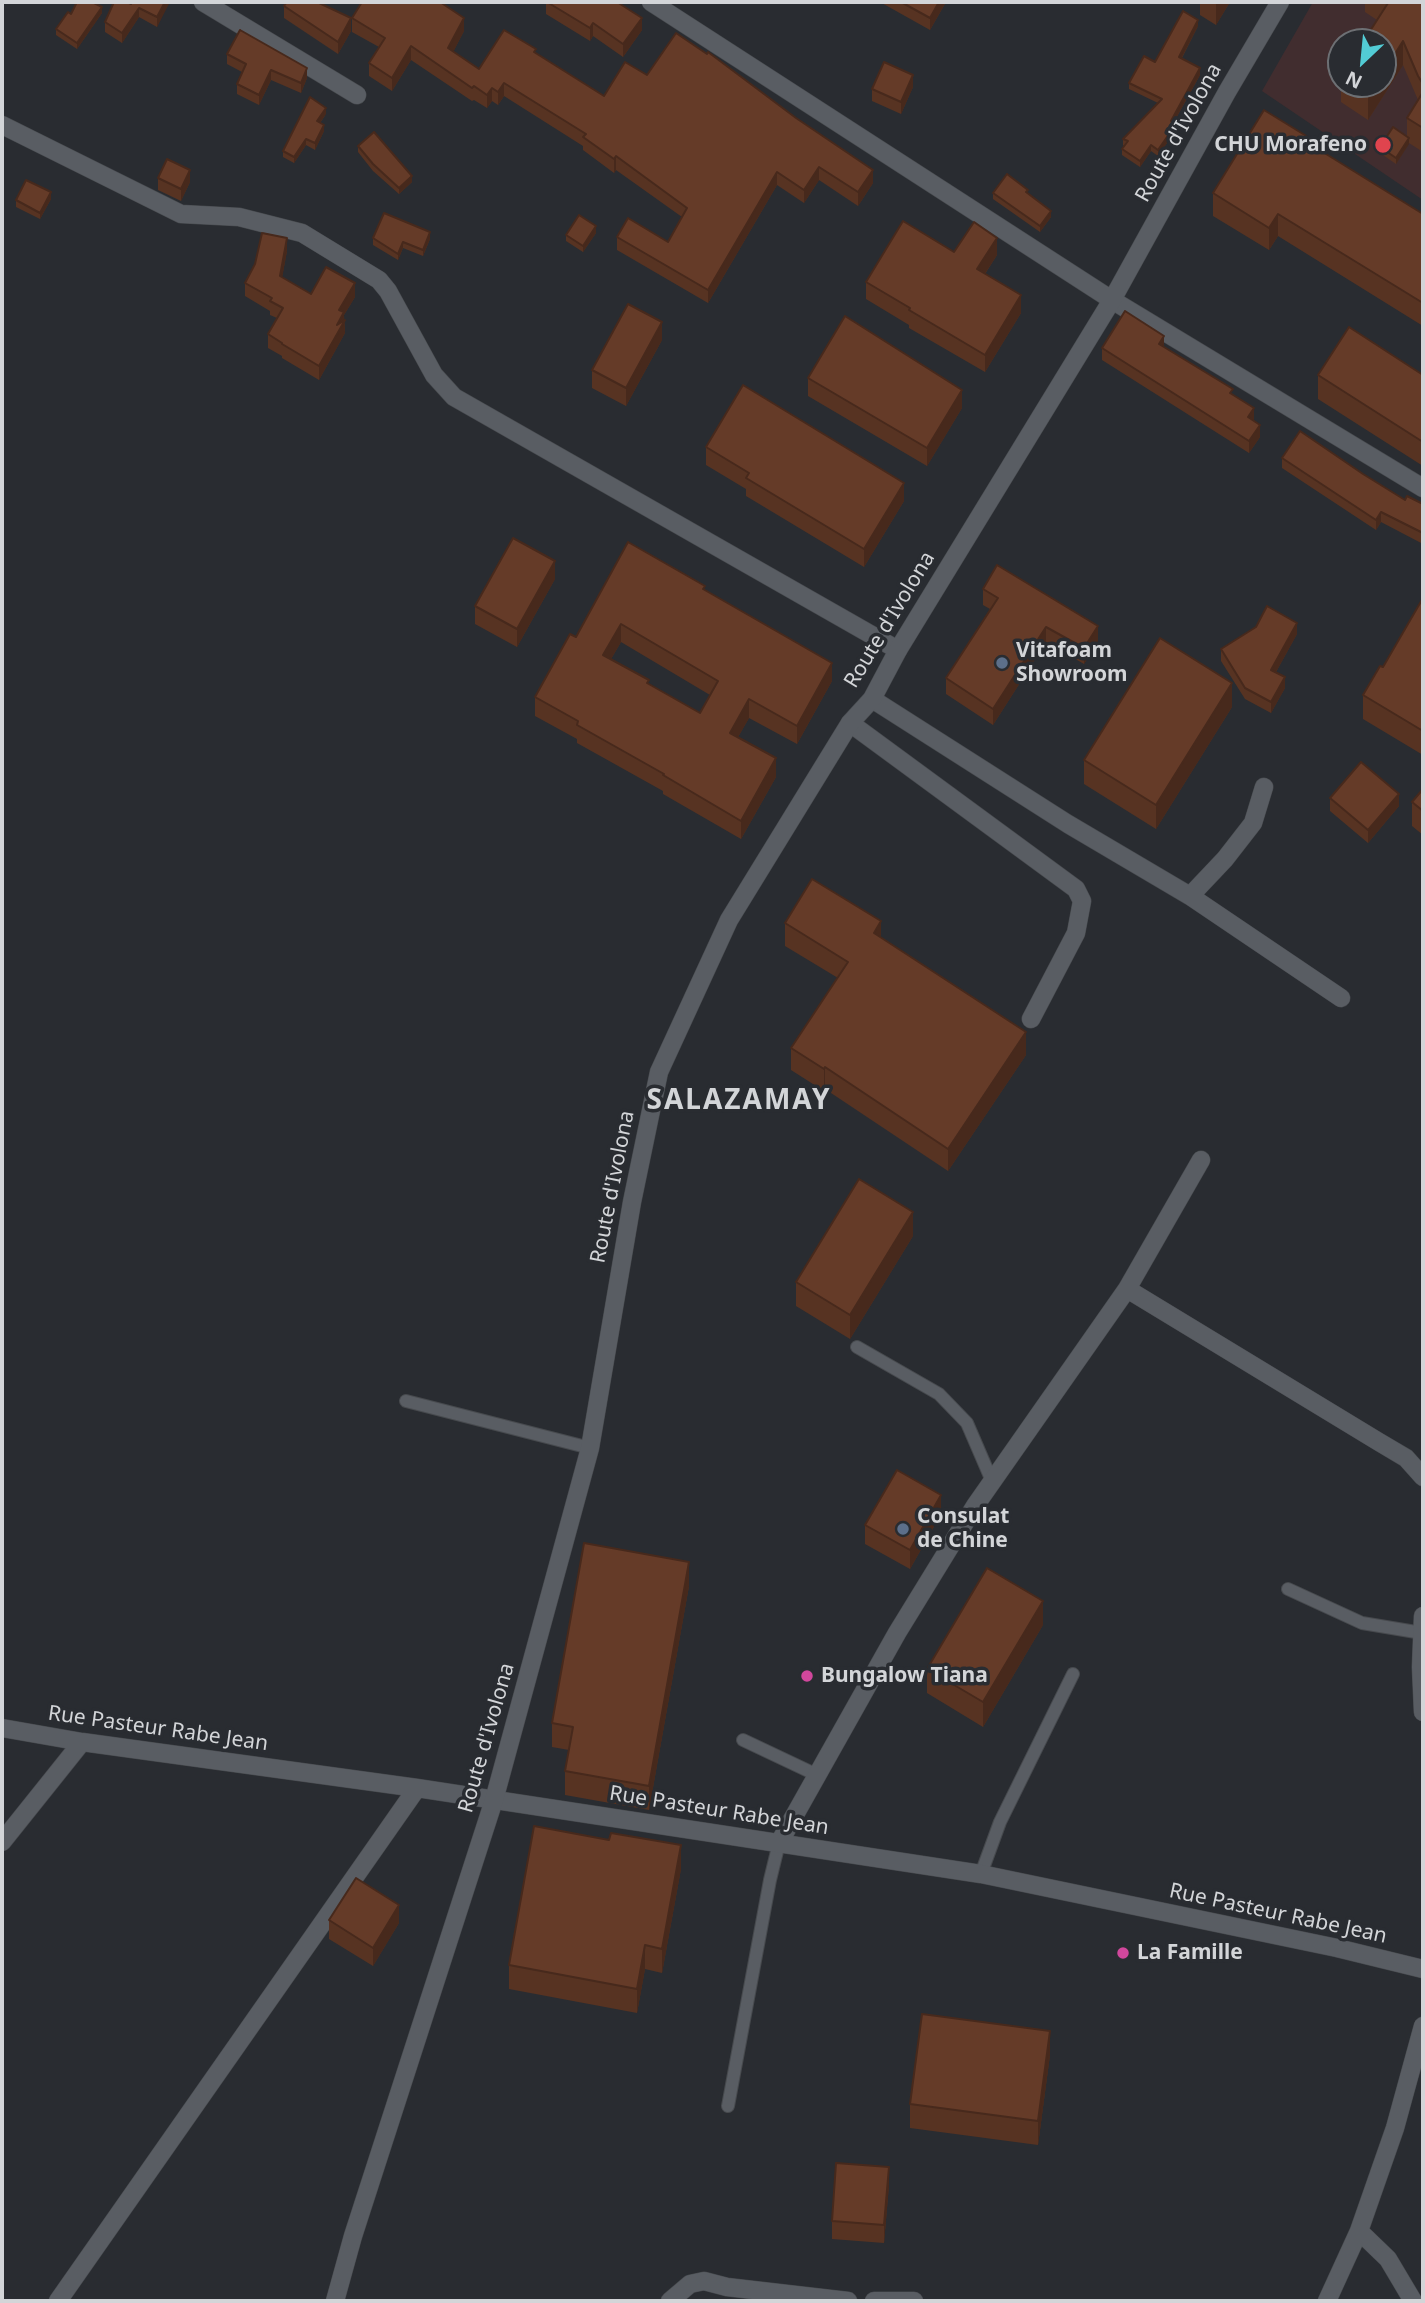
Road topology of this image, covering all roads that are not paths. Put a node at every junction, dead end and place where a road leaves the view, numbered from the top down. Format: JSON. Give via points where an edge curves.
{"nodes":[{"id":1,"x":203,"y":2,"type":"edge"},
{"id":2,"x":652,"y":2,"type":"edge"},
{"id":3,"x":1280,"y":2,"type":"edge"},
{"id":4,"x":357,"y":94,"type":"dead end"},
{"id":5,"x":2,"y":125,"type":"edge"},
{"id":6,"x":1112,"y":300,"type":"junction"},
{"id":7,"x":1423,"y":488,"type":"edge"},
{"id":8,"x":898,"y":650,"type":"junction"},
{"id":9,"x":872,"y":699,"type":"junction"},
{"id":10,"x":850,"y":723,"type":"junction"},
{"id":11,"x":1264,"y":788,"type":"dead end"},
{"id":12,"x":1190,"y":896,"type":"junction"},
{"id":13,"x":1341,"y":998,"type":"dead end"},
{"id":14,"x":1031,"y":1019,"type":"dead end"},
{"id":15,"x":1201,"y":1160,"type":"dead end"},
{"id":16,"x":1127,"y":1289,"type":"junction"},
{"id":17,"x":857,"y":1347,"type":"dead end"},
{"id":18,"x":406,"y":1401,"type":"dead end"},
{"id":19,"x":590,"y":1448,"type":"junction"},
{"id":20,"x":1423,"y":1478,"type":"edge"},
{"id":21,"x":992,"y":1481,"type":"junction"},
{"id":22,"x":1288,"y":1589,"type":"dead end"},
{"id":23,"x":1423,"y":1625,"type":"edge"},
{"id":24,"x":1073,"y":1674,"type":"dead end"},
{"id":25,"x":1423,"y":1712,"type":"edge"},
{"id":26,"x":2,"y":1728,"type":"edge"},
{"id":27,"x":743,"y":1740,"type":"dead end"},
{"id":28,"x":82,"y":1742,"type":"junction"},
{"id":29,"x":817,"y":1775,"type":"junction"},
{"id":30,"x":417,"y":1788,"type":"junction"},
{"id":31,"x":494,"y":1800,"type":"junction"},
{"id":32,"x":2,"y":1842,"type":"edge"},
{"id":33,"x":779,"y":1843,"type":"junction"},
{"id":34,"x":981,"y":1874,"type":"junction"},
{"id":35,"x":1423,"y":1969,"type":"edge"},
{"id":36,"x":1423,"y":2026,"type":"edge"},
{"id":37,"x":728,"y":2106,"type":"dead end"},
{"id":38,"x":1359,"y":2231,"type":"junction"},
{"id":39,"x":58,"y":2301,"type":"edge"},
{"id":40,"x":335,"y":2301,"type":"edge"},
{"id":41,"x":670,"y":2301,"type":"edge"},
{"id":42,"x":848,"y":2301,"type":"edge"},
{"id":43,"x":874,"y":2301,"type":"edge"},
{"id":44,"x":914,"y":2301,"type":"edge"},
{"id":45,"x":1327,"y":2301,"type":"edge"},
{"id":46,"x":1413,"y":2301,"type":"edge"}],
"edges":[{"from":1,"to":4,"type":"street"},
{"from":2,"to":6,"type":"street"},
{"from":3,"to":6,"type":"street","name":"Route d'Ivolona"},
{"from":5,"to":8,"type":"street","via":[[181,214],[239,217],[302,233],[379,280],[434,375],[454,397]]},
{"from":6,"to":7,"type":"street"},
{"from":6,"to":8,"type":"street","name":"Route d'Ivolona"},
{"from":8,"to":9,"type":"street","name":"Route d'Ivolona"},
{"from":9,"to":10,"type":"street","name":"Route d'Ivolona"},
{"from":9,"to":12,"type":"street"},
{"from":10,"to":14,"type":"street","via":[[1076,888],[1082,901],[1076,933]]},
{"from":10,"to":19,"type":"street","name":"Route d'Ivolona","via":[[729,920],[659,1072]]},
{"from":11,"to":12,"type":"street","via":[[1252,823]]},
{"from":12,"to":13,"type":"street"},
{"from":15,"to":16,"type":"street"},
{"from":16,"to":20,"type":"street","via":[[1406,1458]]},
{"from":16,"to":21,"type":"street"},
{"from":17,"to":21,"type":"lane","via":[[939,1394],[967,1423]]},
{"from":18,"to":19,"type":"lane"},
{"from":19,"to":31,"type":"street","name":"Route d'Ivolona"},
{"from":21,"to":29,"type":"street","via":[[897,1633]]},
{"from":22,"to":23,"type":"lane","via":[[1362,1623]]},
{"from":23,"to":25,"type":"street"},
{"from":24,"to":34,"type":"lane","via":[[1000,1822]]},
{"from":26,"to":28,"type":"street","name":"Rue Pasteur Rabe Jean"},
{"from":27,"to":29,"type":"lane"},
{"from":28,"to":30,"type":"street","name":"Rue Pasteur Rabe Jean"},
{"from":28,"to":32,"type":"street"},
{"from":29,"to":33,"type":"street"},
{"from":30,"to":31,"type":"street","name":"Rue Pasteur Rabe Jean"},
{"from":30,"to":39,"type":"street"},
{"from":31,"to":33,"type":"street","name":"Rue Pasteur Rabe Jean"},
{"from":31,"to":40,"type":"street","name":"Route d'Ivolona"},
{"from":33,"to":34,"type":"street","name":"Rue Pasteur Rabe Jean"},
{"from":33,"to":37,"type":"lane"},
{"from":34,"to":35,"type":"street","name":"Rue Pasteur Rabe Jean"},
{"from":36,"to":38,"type":"street","via":[[1395,2128]]},
{"from":38,"to":45,"type":"street"},
{"from":38,"to":46,"type":"street","via":[[1388,2259]]},
{"from":41,"to":42,"type":"street","via":[[690,2284],[704,2281]]},
{"from":43,"to":44,"type":"street"}]}
